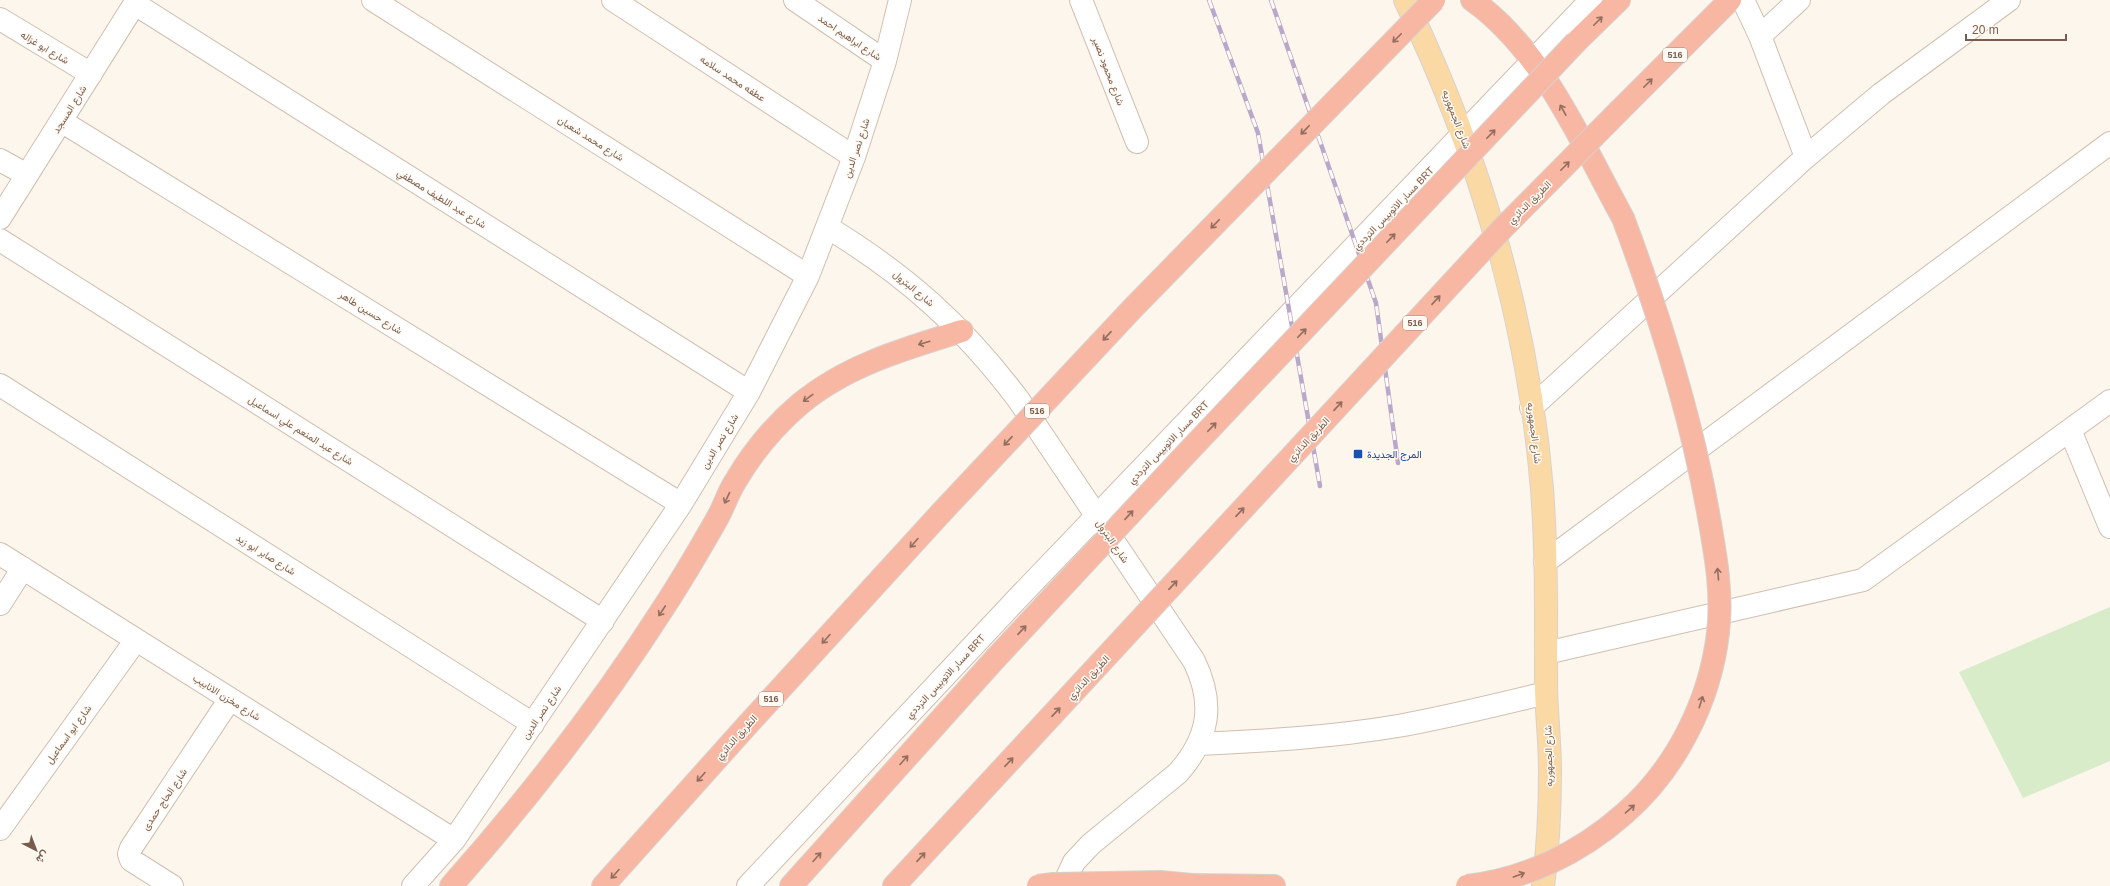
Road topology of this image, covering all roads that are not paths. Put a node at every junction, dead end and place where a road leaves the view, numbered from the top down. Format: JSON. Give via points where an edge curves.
{"nodes":[{"id":1,"x":373,"y":0,"type":"edge"},
{"id":2,"x":613,"y":0,"type":"edge"},
{"id":3,"x":795,"y":0,"type":"edge"},
{"id":4,"x":900,"y":0,"type":"edge"},
{"id":5,"x":1081,"y":0,"type":"edge"},
{"id":6,"x":1405,"y":0,"type":"edge"},
{"id":7,"x":1434,"y":0,"type":"edge"},
{"id":8,"x":1472,"y":0,"type":"edge"},
{"id":9,"x":1591,"y":0,"type":"edge"},
{"id":10,"x":1619,"y":0,"type":"edge"},
{"id":11,"x":1730,"y":0,"type":"edge"},
{"id":12,"x":1743,"y":0,"type":"edge"},
{"id":13,"x":1800,"y":0,"type":"edge"},
{"id":14,"x":2009,"y":0,"type":"edge"},
{"id":15,"x":136,"y":2,"type":"edge"},
{"id":16,"x":0,"y":19,"type":"edge"},
{"id":17,"x":1760,"y":36,"type":"junction"},
{"id":18,"x":886,"y":62,"type":"junction"},
{"id":19,"x":91,"y":74,"type":"junction"},
{"id":20,"x":61,"y":121,"type":"junction"},
{"id":21,"x":1137,"y":142,"type":"dead end"},
{"id":22,"x":2110,"y":143,"type":"edge"},
{"id":23,"x":854,"y":157,"type":"junction"},
{"id":24,"x":1806,"y":157,"type":"junction"},
{"id":25,"x":0,"y":160,"type":"edge"},
{"id":26,"x":27,"y":175,"type":"junction"},
{"id":27,"x":0,"y":218,"type":"edge"},
{"id":28,"x":827,"y":227,"type":"junction"},
{"id":29,"x":0,"y":240,"type":"edge"},
{"id":30,"x":808,"y":276,"type":"junction"},
{"id":31,"x":962,"y":331,"type":"junction"},
{"id":32,"x":0,"y":385,"type":"edge"},
{"id":33,"x":750,"y":392,"type":"junction"},
{"id":34,"x":2110,"y":401,"type":"edge"},
{"id":35,"x":1531,"y":408,"type":"junction"},
{"id":36,"x":2070,"y":430,"type":"junction"},
{"id":37,"x":681,"y":504,"type":"junction"},
{"id":38,"x":2110,"y":527,"type":"edge"},
{"id":39,"x":0,"y":554,"type":"edge"},
{"id":40,"x":1545,"y":562,"type":"junction"},
{"id":41,"x":23,"y":568,"type":"junction"},
{"id":42,"x":0,"y":604,"type":"edge"},
{"id":43,"x":602,"y":621,"type":"junction"},
{"id":44,"x":136,"y":640,"type":"junction"},
{"id":45,"x":1546,"y":652,"type":"junction"},
{"id":46,"x":1546,"y":693,"type":"junction"},
{"id":47,"x":230,"y":699,"type":"junction"},
{"id":48,"x":533,"y":724,"type":"junction"},
{"id":49,"x":1199,"y":744,"type":"junction"},
{"id":50,"x":0,"y":828,"type":"edge"},
{"id":51,"x":454,"y":840,"type":"junction"},
{"id":52,"x":1200,"y":885,"type":"edge"},
{"id":53,"x":172,"y":886,"type":"edge"},
{"id":54,"x":413,"y":886,"type":"edge"},
{"id":55,"x":451,"y":886,"type":"edge"},
{"id":56,"x":603,"y":886,"type":"edge"},
{"id":57,"x":748,"y":886,"type":"edge"},
{"id":58,"x":791,"y":886,"type":"edge"},
{"id":59,"x":894,"y":886,"type":"edge"},
{"id":60,"x":1038,"y":886,"type":"edge"},
{"id":61,"x":1063,"y":886,"type":"edge"},
{"id":62,"x":1274,"y":886,"type":"edge"},
{"id":63,"x":1467,"y":886,"type":"edge"},
{"id":64,"x":1543,"y":886,"type":"edge"}],
"edges":[{"from":1,"to":30,"type":"street","name":"شارع محمد شعبان"},
{"from":2,"to":23,"type":"street","name":"عطفه محمد سلامه"},
{"from":3,"to":18,"type":"street","name":"شارع ابراهيم احمد"},
{"from":4,"to":18,"type":"street","name":"شارع نصر الدين"},
{"from":5,"to":21,"type":"street","name":"شارع محمود نصير"},
{"from":6,"to":35,"type":"main road","name":"شارع الجمهوريه","via":[[1432,54],[1472,159],[1504,267],[1528,377]]},
{"from":7,"to":56,"type":"highway","name":"الطريق الدائري","number":"516","one_way":true,"bridge":true,"via":[[1085,359],[813,653]]},
{"from":63,"to":8,"type":"highway","one_way":true,"bridge":true,"via":[[1514,877],[1547,864],[1579,848],[1635,805],[1660,776],[1682,743],[1699,708],[1711,671],[1718,633],[1720,594],[1703,484],[1668,347],[1647,282],[1622,218],[1552,91],[1532,60],[1508,32]]},
{"from":9,"to":57,"type":"street","name":"مسار الاتوبيس الترددي BRT","via":[[1016,600]]},
{"from":58,"to":10,"type":"highway","one_way":true,"bridge":true,"via":[[995,659],[1180,461],[1576,42]]},
{"from":59,"to":11,"type":"highway","name":"الطريق الدائري","number":"516","one_way":true,"bridge":true,"via":[[1501,230]]},
{"from":12,"to":17,"type":"street"},
{"from":13,"to":17,"type":"street"},
{"from":14,"to":24,"type":"street","via":[[1881,94]]},
{"from":15,"to":19,"type":"street","name":"شارع المسجد"},
{"from":15,"to":33,"type":"street","name":"شارع عبد اللطيف مصطفي"},
{"from":16,"to":19,"type":"street","name":"شارع ابو غزاله"},
{"from":17,"to":24,"type":"street"},
{"from":18,"to":23,"type":"street","name":"شارع نصر الدين"},
{"from":19,"to":20,"type":"street","name":"شارع المسجد"},
{"from":20,"to":26,"type":"street","name":"شارع المسجد"},
{"from":20,"to":37,"type":"street","name":"شارع حسين طاهر"},
{"from":22,"to":40,"type":"street"},
{"from":23,"to":28,"type":"street","name":"شارع نصر الدين"},
{"from":24,"to":35,"type":"street"},
{"from":25,"to":26,"type":"street"},
{"from":26,"to":27,"type":"street","name":"شارع المسجد"},
{"from":28,"to":30,"type":"street","name":"شارع نصر الدين"},
{"from":28,"to":31,"type":"street","name":"شارع البترول","via":[[898,273]]},
{"from":29,"to":43,"type":"street","name":"شارع عبد المنعم علي اسماعيل"},
{"from":30,"to":33,"type":"street","name":"شارع نصر الدين"},
{"from":31,"to":49,"type":"street","name":"شارع البترول","via":[[1018,399],[1194,661],[1201,676],[1207,708],[1205,727]]},
{"from":31,"to":55,"type":"highway","one_way":true,"via":[[885,355],[855,368],[827,384],[774,428],[734,484],[720,514],[681,580],[624,669],[543,779]]},
{"from":32,"to":48,"type":"street","name":"شارع صابر ابو زيد"},
{"from":33,"to":37,"type":"street","name":"شارع نصر الدين"},
{"from":34,"to":36,"type":"street"},
{"from":35,"to":40,"type":"main road","name":"شارع الجمهوريه","via":[[1542,488]]},
{"from":36,"to":38,"type":"street"},
{"from":36,"to":45,"type":"street","via":[[1863,580]]},
{"from":37,"to":43,"type":"street","name":"شارع نصر الدين"},
{"from":39,"to":41,"type":"street","name":"شارع مخزن الانابيب"},
{"from":40,"to":45,"type":"main road","name":"شارع الجمهوريه"},
{"from":41,"to":42,"type":"street"},
{"from":41,"to":44,"type":"street","name":"شارع مخزن الانابيب"},
{"from":43,"to":48,"type":"street","name":"شارع نصر الدين"},
{"from":44,"to":47,"type":"street","name":"شارع مخزن الانابيب"},
{"from":44,"to":50,"type":"street","name":"شارع ابو اسماعيل"},
{"from":45,"to":46,"type":"main road","name":"شارع الجمهوريه"},
{"from":46,"to":49,"type":"street","via":[[1398,726],[1332,735]]},
{"from":46,"to":64,"type":"main road","name":"شارع الجمهوريه","via":[[1550,772]]},
{"from":47,"to":51,"type":"street","name":"شارع مخزن الانابيب"},
{"from":47,"to":53,"type":"street","name":"شارع الحاج حمدى","via":[[129,854],[131,860]]},
{"from":48,"to":51,"type":"street","name":"شارع نصر الدين"},
{"from":49,"to":61,"type":"street","name":"شارع البترول","via":[[1190,760],[1178,773],[1091,844],[1074,862]]},
{"from":51,"to":54,"type":"street","name":"شارع نصر الدين"},
{"from":52,"to":60,"type":"highway","bridge":true,"via":[[1160,882]]},
{"from":52,"to":62,"type":"highway"}]}
